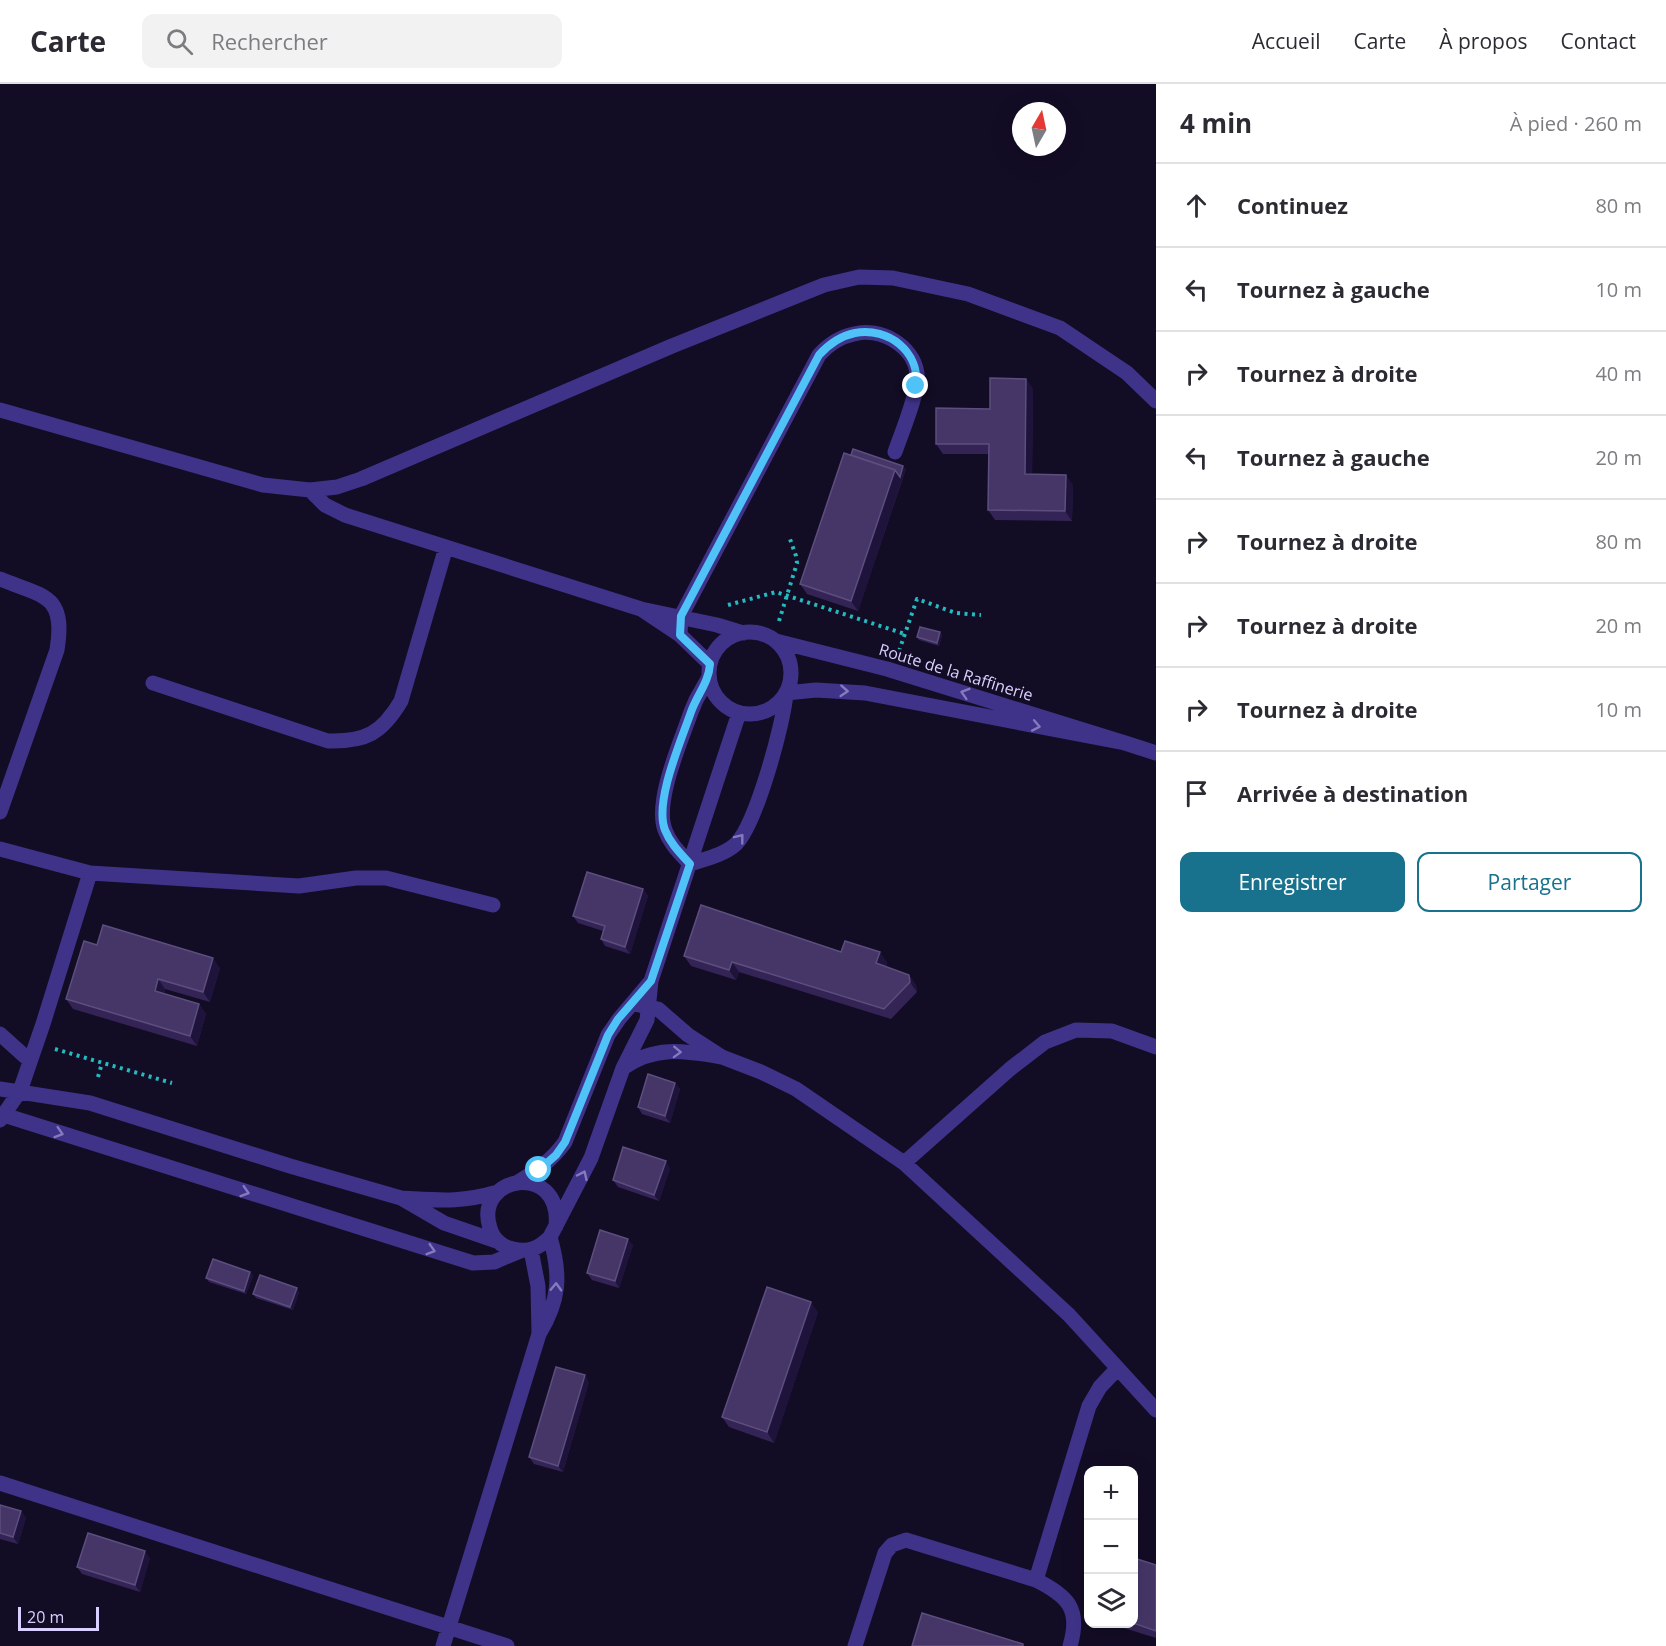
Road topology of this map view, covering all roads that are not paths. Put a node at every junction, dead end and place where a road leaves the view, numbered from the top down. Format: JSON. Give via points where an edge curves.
{"nodes":[{"id":1,"x":1156,"y":401,"type":"edge"},
{"id":2,"x":0,"y":410,"type":"edge"},
{"id":3,"x":895,"y":452,"type":"dead end"},
{"id":4,"x":310,"y":490,"type":"junction"},
{"id":5,"x":446,"y":547,"type":"junction"},
{"id":6,"x":0,"y":579,"type":"edge"},
{"id":7,"x":641,"y":609,"type":"junction"},
{"id":8,"x":681,"y":616,"type":"junction"},
{"id":9,"x":742,"y":633,"type":"junction"},
{"id":10,"x":680,"y":635,"type":"junction"},
{"id":11,"x":776,"y":641,"type":"junction"},
{"id":12,"x":710,"y":670,"type":"junction"},
{"id":13,"x":153,"y":683,"type":"dead end"},
{"id":14,"x":786,"y":693,"type":"junction"},
{"id":15,"x":739,"y":712,"type":"junction"},
{"id":16,"x":1125,"y":743,"type":"junction"},
{"id":17,"x":1156,"y":753,"type":"edge"},
{"id":18,"x":0,"y":812,"type":"edge"},
{"id":19,"x":0,"y":849,"type":"edge"},
{"id":20,"x":690,"y":864,"type":"junction"},
{"id":21,"x":90,"y":873,"type":"junction"},
{"id":22,"x":493,"y":905,"type":"dead end"},
{"id":23,"x":651,"y":981,"type":"junction"},
{"id":24,"x":629,"y":1006,"type":"junction"},
{"id":25,"x":648,"y":1006,"type":"junction"},
{"id":26,"x":0,"y":1034,"type":"edge"},
{"id":27,"x":1156,"y":1047,"type":"edge"},
{"id":28,"x":722,"y":1057,"type":"junction"},
{"id":29,"x":30,"y":1061,"type":"junction"},
{"id":30,"x":622,"y":1068,"type":"junction"},
{"id":31,"x":0,"y":1089,"type":"edge"},
{"id":32,"x":20,"y":1091,"type":"junction"},
{"id":33,"x":2,"y":1118,"type":"edge"},
{"id":34,"x":904,"y":1163,"type":"junction"},
{"id":35,"x":518,"y":1182,"type":"junction"},
{"id":36,"x":498,"y":1191,"type":"junction"},
{"id":37,"x":401,"y":1198,"type":"junction"},
{"id":38,"x":553,"y":1232,"type":"junction"},
{"id":39,"x":499,"y":1242,"type":"junction"},
{"id":40,"x":526,"y":1250,"type":"junction"},
{"id":41,"x":538,"y":1334,"type":"junction"},
{"id":42,"x":1117,"y":1369,"type":"junction"},
{"id":43,"x":1156,"y":1410,"type":"edge"},
{"id":44,"x":0,"y":1483,"type":"edge"},
{"id":45,"x":1036,"y":1580,"type":"junction"},
{"id":46,"x":449,"y":1626,"type":"junction"},
{"id":47,"x":442,"y":1646,"type":"edge"},
{"id":48,"x":507,"y":1646,"type":"edge"},
{"id":49,"x":855,"y":1646,"type":"edge"},
{"id":50,"x":1070,"y":1646,"type":"edge"}],
"edges":[{"from":1,"to":4,"type":"street","via":[[1127,372],[1060,328],[968,294],[893,278],[859,277],[824,285],[672,346],[361,479]]},
{"from":2,"to":4,"type":"street","via":[[263,485]]},
{"from":3,"to":8,"type":"street","via":[[916,386],[914,361],[893,339],[875,333],[842,337],[819,355]]},
{"from":4,"to":5,"type":"street","via":[[325,505],[345,515]]},
{"from":5,"to":7,"type":"street"},
{"from":5,"to":13,"type":"street","via":[[401,701],[390,720],[370,734],[351,741],[328,741]]},
{"from":6,"to":18,"type":"street","via":[[53,603],[60,632]]},
{"from":7,"to":8,"type":"street","name":"Route de la Raffinerie"},
{"from":7,"to":10,"type":"street"},
{"from":8,"to":9,"type":"street","name":"Route de la Raffinerie"},
{"from":8,"to":10,"type":"street"},
{"from":9,"to":11,"type":"street","name":"Route de la Raffinerie"},
{"from":9,"to":12,"type":"street","via":[[722,644]]},
{"from":10,"to":12,"type":"street"},
{"from":11,"to":14,"type":"street","via":[[789,660],[791,672]]},
{"from":16,"to":11,"type":"street","name":"Route de la Raffinerie","one_way":true,"via":[[887,669]]},
{"from":12,"to":15,"type":"street","via":[[718,699]]},
{"from":12,"to":20,"type":"street","via":[[691,712],[661,813],[673,846]]},
{"from":14,"to":15,"type":"street","via":[[780,702],[761,713]]},
{"from":14,"to":16,"type":"street","name":"Route de la Raffinerie","one_way":true,"via":[[865,693]]},
{"from":20,"to":14,"type":"street","one_way":true,"via":[[734,846],[749,825],[782,724]]},
{"from":15,"to":20,"type":"street"},
{"from":16,"to":17,"type":"street","name":"Route de la Raffinerie"},
{"from":19,"to":21,"type":"street"},
{"from":20,"to":23,"type":"street"},
{"from":21,"to":22,"type":"street","via":[[299,886],[386,878]]},
{"from":21,"to":29,"type":"street"},
{"from":23,"to":24,"type":"street"},
{"from":23,"to":25,"type":"street"},
{"from":24,"to":25,"type":"street"},
{"from":24,"to":35,"type":"street","via":[[608,1035],[565,1142],[539,1170]]},
{"from":25,"to":28,"type":"street","via":[[658,1008],[688,1035]]},
{"from":25,"to":30,"type":"street","via":[[647,1020]]},
{"from":26,"to":29,"type":"street"},
{"from":27,"to":34,"type":"street","via":[[1112,1031],[1076,1030],[1045,1042]]},
{"from":30,"to":28,"type":"street","one_way":true,"via":[[636,1058],[665,1051]]},
{"from":28,"to":34,"type":"street","via":[[795,1089]]},
{"from":29,"to":32,"type":"street"},
{"from":38,"to":30,"type":"street","one_way":true,"via":[[591,1158]]},
{"from":31,"to":32,"type":"street"},
{"from":32,"to":33,"type":"street"},
{"from":32,"to":37,"type":"street","via":[[90,1104]]},
{"from":33,"to":40,"type":"street","one_way":true,"via":[[473,1263],[494,1263]]},
{"from":34,"to":42,"type":"street","via":[[1069,1315]]},
{"from":35,"to":36,"type":"street"},
{"from":35,"to":38,"type":"street","via":[[539,1186],[548,1193],[557,1215]]},
{"from":36,"to":37,"type":"street","via":[[453,1201]]},
{"from":36,"to":39,"type":"street","via":[[488,1210],[488,1221]]},
{"from":37,"to":39,"type":"street","via":[[444,1223]]},
{"from":38,"to":40,"type":"street","via":[[542,1245]]},
{"from":41,"to":38,"type":"street","one_way":true,"via":[[556,1299]]},
{"from":39,"to":40,"type":"street","via":[[508,1248]]},
{"from":40,"to":41,"type":"street","via":[[538,1286]]},
{"from":41,"to":46,"type":"street"},
{"from":42,"to":43,"type":"street"},
{"from":42,"to":45,"type":"street","via":[[1089,1406]]},
{"from":44,"to":46,"type":"street"},
{"from":45,"to":49,"type":"street","via":[[906,1540],[892,1545],[885,1553]]},
{"from":45,"to":50,"type":"street","via":[[1057,1590],[1068,1601],[1075,1616]]},
{"from":46,"to":47,"type":"street"},
{"from":46,"to":48,"type":"street"}]}
